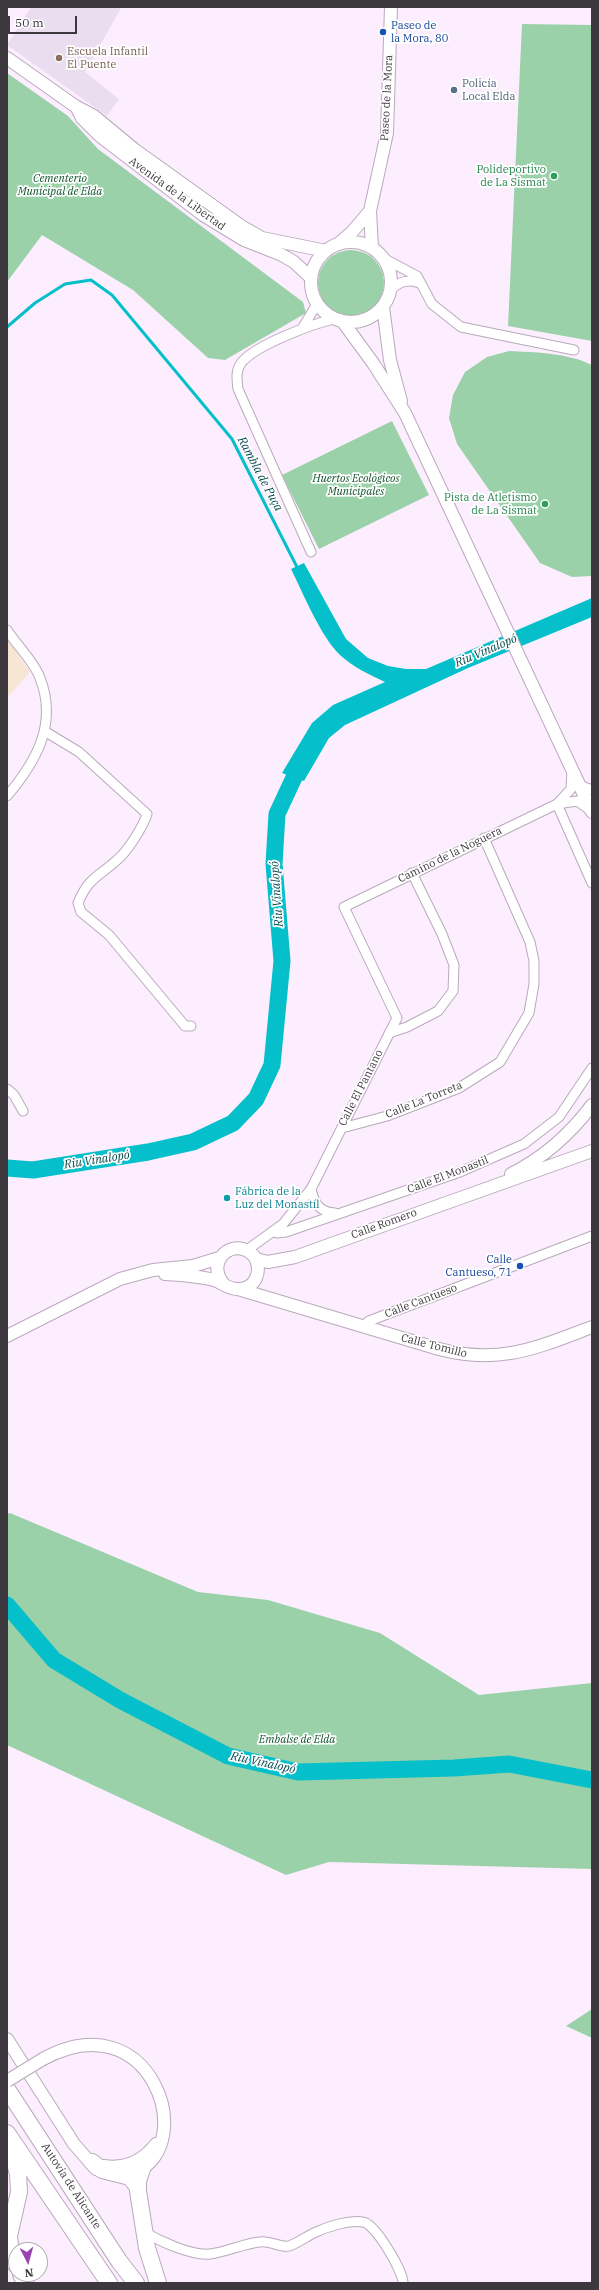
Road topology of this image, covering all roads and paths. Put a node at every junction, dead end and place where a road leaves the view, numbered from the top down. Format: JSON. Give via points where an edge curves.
{"nodes":[{"id":1,"x":391,"y":7,"type":"edge"},
{"id":2,"x":7,"y":58,"type":"edge"},
{"id":3,"x":75,"y":106,"type":"junction"},
{"id":4,"x":370,"y":211,"type":"junction"},
{"id":5,"x":337,"y":244,"type":"junction"},
{"id":6,"x":372,"y":248,"type":"junction"},
{"id":7,"x":326,"y":251,"type":"junction"},
{"id":8,"x":383,"y":258,"type":"junction"},
{"id":9,"x":311,"y":278,"type":"junction"},
{"id":10,"x":420,"y":283,"type":"junction"},
{"id":11,"x":391,"y":289,"type":"junction"},
{"id":12,"x":317,"y":304,"type":"junction"},
{"id":13,"x":383,"y":307,"type":"junction"},
{"id":14,"x":338,"y":320,"type":"junction"},
{"id":15,"x":303,"y":327,"type":"junction"},
{"id":16,"x":574,"y":350,"type":"dead end"},
{"id":17,"x":405,"y":414,"type":"junction"},
{"id":18,"x":311,"y":552,"type":"dead end"},
{"id":19,"x":7,"y":630,"type":"edge"},
{"id":20,"x":46,"y":732,"type":"junction"},
{"id":21,"x":572,"y":771,"type":"junction"},
{"id":22,"x":579,"y":785,"type":"junction"},
{"id":23,"x":592,"y":790,"type":"edge"},
{"id":24,"x":7,"y":796,"type":"edge"},
{"id":25,"x":557,"y":804,"type":"junction"},
{"id":26,"x":592,"y":812,"type":"edge"},
{"id":27,"x":484,"y":838,"type":"junction"},
{"id":28,"x":412,"y":873,"type":"junction"},
{"id":29,"x":592,"y":883,"type":"edge"},
{"id":30,"x":344,"y":907,"type":"joint"},
{"id":31,"x":191,"y":1026,"type":"dead end"},
{"id":32,"x":389,"y":1033,"type":"junction"},
{"id":33,"x":592,"y":1068,"type":"edge"},
{"id":34,"x":7,"y":1089,"type":"edge"},
{"id":35,"x":592,"y":1105,"type":"edge"},
{"id":36,"x":23,"y":1111,"type":"dead end"},
{"id":37,"x":342,"y":1128,"type":"junction"},
{"id":38,"x":592,"y":1151,"type":"edge"},
{"id":39,"x":311,"y":1189,"type":"junction"},
{"id":40,"x":472,"y":1193,"type":"junction"},
{"id":41,"x":338,"y":1214,"type":"junction"},
{"id":42,"x":273,"y":1231,"type":"junction"},
{"id":43,"x":592,"y":1236,"type":"edge"},
{"id":44,"x":247,"y":1250,"type":"junction"},
{"id":45,"x":296,"y":1257,"type":"junction"},
{"id":46,"x":219,"y":1258,"type":"junction"},
{"id":47,"x":256,"y":1260,"type":"junction"},
{"id":48,"x":141,"y":1273,"type":"junction"},
{"id":49,"x":256,"y":1278,"type":"junction"},
{"id":50,"x":223,"y":1284,"type":"junction"},
{"id":51,"x":238,"y":1289,"type":"junction"},
{"id":52,"x":278,"y":1300,"type":"junction"},
{"id":53,"x":363,"y":1326,"type":"junction"},
{"id":54,"x":592,"y":1327,"type":"edge"},
{"id":55,"x":7,"y":1336,"type":"edge"},
{"id":56,"x":7,"y":2039,"type":"edge"},
{"id":57,"x":7,"y":2081,"type":"edge"},
{"id":58,"x":7,"y":2089,"type":"edge"},
{"id":59,"x":7,"y":2134,"type":"edge"},
{"id":60,"x":162,"y":2135,"type":"junction"},
{"id":61,"x":88,"y":2159,"type":"junction"},
{"id":62,"x":142,"y":2169,"type":"joint"},
{"id":63,"x":132,"y":2180,"type":"junction"},
{"id":64,"x":144,"y":2232,"type":"junction"},
{"id":65,"x":9,"y":2242,"type":"edge"},
{"id":66,"x":109,"y":2283,"type":"edge"},
{"id":67,"x":136,"y":2283,"type":"edge"},
{"id":68,"x":158,"y":2283,"type":"edge"},
{"id":69,"x":403,"y":2283,"type":"edge"}],
"edges":[{"from":1,"to":4,"type":"main road","name":"Paseo de la Mora","via":[[387,133]]},
{"from":2,"to":3,"type":"main road","name":"Avenida de la Libertad"},
{"from":3,"to":7,"type":"main road","name":"Avenida de la Libertad","via":[[94,116],[197,194],[262,238]]},
{"from":3,"to":9,"type":"main road","name":"Avenida de la Libertad","via":[[82,118],[100,136],[203,216],[244,240],[282,255]]},
{"from":4,"to":5,"type":"main road","name":"Paseo de la Mora","via":[[352,232]]},
{"from":4,"to":6,"type":"main road","name":"Paseo de la Mora"},
{"from":5,"to":6,"type":"main road","via":[[361,243]]},
{"from":5,"to":7,"type":"main road"},
{"from":6,"to":8,"type":"main road"},
{"from":7,"to":9,"type":"main road","via":[[318,259]]},
{"from":8,"to":10,"type":"street","via":[[416,276]]},
{"from":8,"to":11,"type":"main road","via":[[391,278]]},
{"from":9,"to":12,"type":"main road","via":[[312,292]]},
{"from":10,"to":11,"type":"street","via":[[410,280]]},
{"from":10,"to":16,"type":"street","via":[[432,304],[461,327]]},
{"from":11,"to":13,"type":"main road"},
{"from":12,"to":14,"type":"main road"},
{"from":12,"to":15,"type":"street"},
{"from":13,"to":14,"type":"main road","via":[[365,320]]},
{"from":13,"to":17,"type":"main road","via":[[390,360]]},
{"from":14,"to":15,"type":"street"},
{"from":14,"to":17,"type":"main road","via":[[373,363]]},
{"from":15,"to":18,"type":"street","via":[[250,355],[241,363],[237,372],[238,389]]},
{"from":17,"to":21,"type":"main road"},
{"from":19,"to":20,"type":"street","via":[[40,678],[46,704]]},
{"from":20,"to":24,"type":"street","via":[[22,779]]},
{"from":20,"to":31,"type":"street","via":[[79,752],[147,814],[144,823],[118,860],[93,877],[84,889],[78,904],[81,912],[109,935],[185,1026]]},
{"from":21,"to":22,"type":"main road"},
{"from":21,"to":25,"type":"street","via":[[571,789]]},
{"from":22,"to":23,"type":"street"},
{"from":22,"to":26,"type":"main road"},
{"from":25,"to":26,"type":"street","via":[[577,801]]},
{"from":25,"to":27,"type":"street","name":"Camino de la Noguera"},
{"from":25,"to":29,"type":"street"},
{"from":27,"to":28,"type":"street","name":"Camino de la Noguera"},
{"from":27,"to":37,"type":"street","name":"Calle La Torreta","via":[[530,942],[534,961],[534,984],[529,1013],[500,1062],[458,1088],[387,1116]]},
{"from":28,"to":30,"type":"street","name":"Camino de la Noguera"},
{"from":28,"to":32,"type":"street","via":[[454,965],[452,991],[438,1011]]},
{"from":30,"to":32,"type":"street","name":"Calle El Pantano","via":[[397,1018]]},
{"from":32,"to":37,"type":"street","name":"Calle El Pantano"},
{"from":33,"to":41,"type":"street","name":"Calle El Monastil","via":[[559,1117],[524,1144],[460,1172]]},
{"from":34,"to":36,"type":"street","via":[[14,1095]]},
{"from":35,"to":40,"type":"main road","name":"Calle Romero","via":[[565,1136],[532,1162]]},
{"from":37,"to":39,"type":"street","name":"Calle El Pantano"},
{"from":38,"to":40,"type":"main road","name":"Calle Romero"},
{"from":39,"to":41,"type":"street","via":[[314,1202],[325,1212]]},
{"from":39,"to":42,"type":"street","name":"Calle El Pantano","via":[[293,1214]]},
{"from":40,"to":45,"type":"main road","name":"Calle Romero"},
{"from":41,"to":42,"type":"street","name":"Calle El Monastil","via":[[286,1232]]},
{"from":42,"to":44,"type":"street","name":"Calle El Pantano"},
{"from":43,"to":53,"type":"street","name":"Calle Cantueso","via":[[369,1321]]},
{"from":44,"to":46,"type":"main road","via":[[229,1249]]},
{"from":44,"to":47,"type":"main road"},
{"from":45,"to":47,"type":"main road","name":"Calle Romero","via":[[268,1262]]},
{"from":45,"to":49,"type":"main road","name":"Calle Romero"},
{"from":46,"to":48,"type":"main road","via":[[203,1264]]},
{"from":46,"to":50,"type":"main road","via":[[216,1269]]},
{"from":47,"to":49,"type":"main road"},
{"from":48,"to":50,"type":"main road","via":[[177,1275]]},
{"from":48,"to":55,"type":"main road","via":[[106,1285]]},
{"from":49,"to":51,"type":"main road","via":[[246,1287]]},
{"from":49,"to":52,"type":"main road","name":"Calle Tomillo","via":[[267,1292]]},
{"from":50,"to":51,"type":"main road"},
{"from":51,"to":52,"type":"main road","name":"Calle Tomillo"},
{"from":52,"to":53,"type":"main road","name":"Calle Tomillo"},
{"from":53,"to":54,"type":"main road","name":"Calle Tomillo","via":[[454,1353],[490,1357],[524,1351]]},
{"from":56,"to":61,"type":"main road","via":[[62,2125]]},
{"from":57,"to":60,"type":"main road","bridge":true,"via":[[70,2046],[108,2046],[130,2056],[147,2072],[158,2088],[162,2109]]},
{"from":58,"to":67,"type":"highway","name":"Autovía de Alicante"},
{"from":59,"to":65,"type":"highway","via":[[18,2173],[19,2192],[8,2236]]},
{"from":59,"to":66,"type":"highway"},
{"from":60,"to":61,"type":"main road","via":[[151,2150],[137,2161],[113,2167]]},
{"from":60,"to":62,"type":"main road","via":[[154,2157]]},
{"from":61,"to":63,"type":"highway","via":[[102,2170]]},
{"from":62,"to":63,"type":"highway"},
{"from":63,"to":64,"type":"highway"},
{"from":64,"to":68,"type":"highway","via":[[150,2262]]},
{"from":64,"to":69,"type":"street","via":[[170,2245],[201,2255],[258,2242],[290,2245],[317,2231],[349,2222],[363,2222],[370,2224],[379,2235],[401,2273]]}]}
